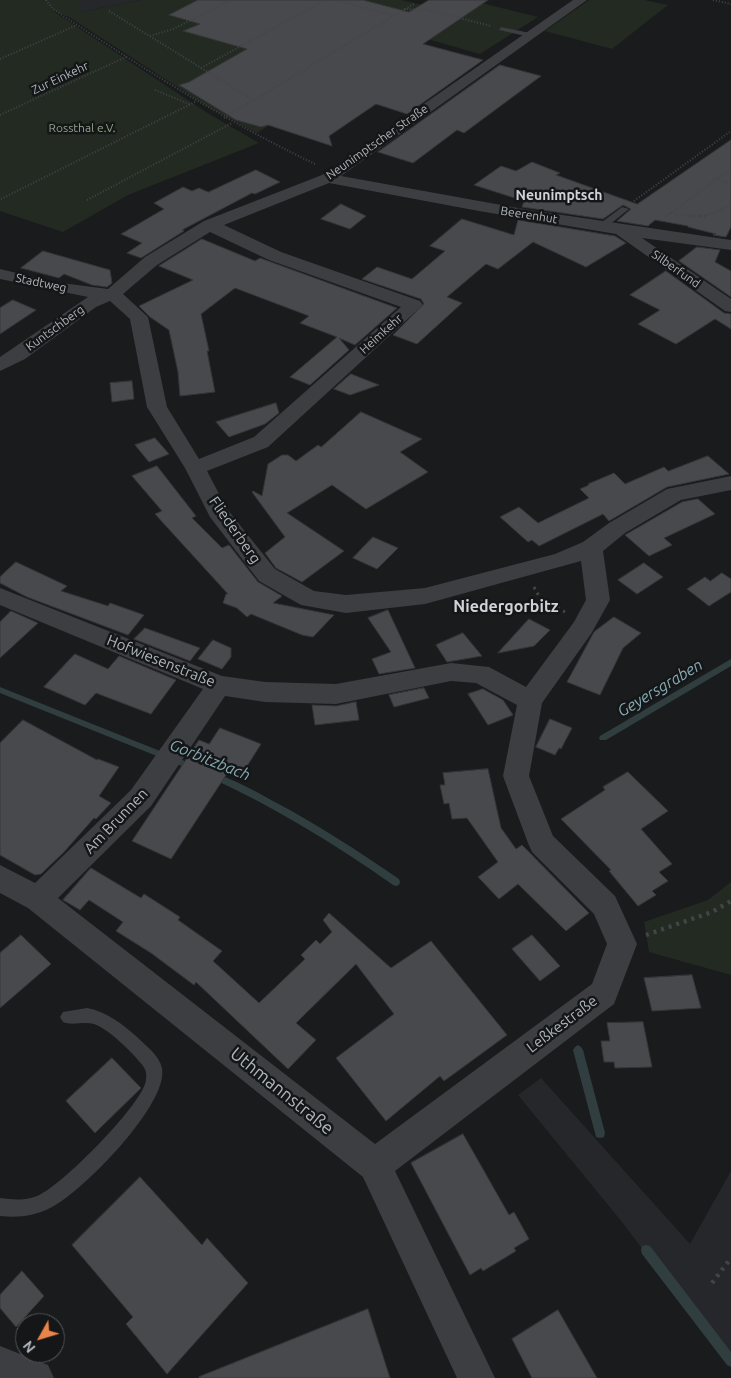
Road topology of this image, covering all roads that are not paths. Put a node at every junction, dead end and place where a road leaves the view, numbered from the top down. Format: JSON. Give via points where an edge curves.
{"nodes":[{"id":1,"x":577,"y":0,"type":"edge"},
{"id":2,"x":501,"y":29,"type":"road end"},
{"id":3,"x":530,"y":36,"type":"junction"},
{"id":4,"x":331,"y":175,"type":"junction"},
{"id":5,"x":624,"y":209,"type":"road end"},
{"id":6,"x":210,"y":225,"type":"junction"},
{"id":7,"x":601,"y":227,"type":"junction"},
{"id":8,"x":620,"y":230,"type":"junction"},
{"id":9,"x":731,"y":245,"type":"edge"},
{"id":10,"x":0,"y":274,"type":"edge"},
{"id":11,"x":112,"y":294,"type":"junction"},
{"id":12,"x":731,"y":307,"type":"edge"},
{"id":13,"x":0,"y":365,"type":"edge"},
{"id":14,"x":195,"y":468,"type":"junction"},
{"id":15,"x":731,"y":483,"type":"edge"},
{"id":16,"x":591,"y":548,"type":"junction"},
{"id":17,"x":0,"y":596,"type":"edge"},
{"id":18,"x":219,"y":685,"type":"junction"},
{"id":19,"x":530,"y":701,"type":"junction"},
{"id":20,"x":0,"y":878,"type":"edge"},
{"id":21,"x":38,"y":899,"type":"junction"},
{"id":22,"x":68,"y":1017,"type":"dead end"},
{"id":23,"x":375,"y":1165,"type":"junction"},
{"id":24,"x":0,"y":1207,"type":"edge"},
{"id":25,"x":0,"y":1364,"type":"edge"},
{"id":26,"x":35,"y":1378,"type":"edge"},
{"id":27,"x":476,"y":1378,"type":"edge"}],
"edges":[{"from":1,"to":3,"type":"street","name":"Neunimptscher Straße"},
{"from":2,"to":3,"type":"lane"},
{"from":3,"to":4,"type":"street","name":"Neunimptscher Straße"},
{"from":4,"to":6,"type":"street","name":"Neunimptscher Straße"},
{"from":4,"to":7,"type":"street","name":"Beerenhut","via":[[455,204]]},
{"from":5,"to":7,"type":"lane"},
{"from":6,"to":11,"type":"street","name":"Neunimptscher Straße","via":[[151,262]]},
{"from":6,"to":14,"type":"street","name":"Heimkehr","via":[[276,256],[414,306],[261,442]]},
{"from":7,"to":8,"type":"street","name":"Beerenhut"},
{"from":8,"to":9,"type":"street","name":"Beerenhut"},
{"from":8,"to":12,"type":"street","name":"Silberfund"},
{"from":10,"to":11,"type":"street","name":"Stadtweg","via":[[32,283]]},
{"from":11,"to":13,"type":"street","name":"Kuntschberg","via":[[90,303]]},
{"from":11,"to":14,"type":"street","name":"Fliederberg","via":[[139,317],[157,407]]},
{"from":14,"to":16,"type":"street","name":"Fliederberg","via":[[218,512],[267,575],[309,599],[346,604],[426,596],[562,560]]},
{"from":15,"to":16,"type":"street","via":[[675,494],[617,528]]},
{"from":16,"to":19,"type":"street","via":[[598,600],[583,628]]},
{"from":17,"to":18,"type":"street","name":"Hofwiesenstraße"},
{"from":18,"to":19,"type":"street","name":"Hofwiesenstraße","via":[[264,692],[336,694],[451,672],[480,674]]},
{"from":18,"to":21,"type":"street","name":"Am Brunnen","via":[[141,798]]},
{"from":19,"to":23,"type":"street","name":"Leßkestraße","via":[[516,776],[542,843],[605,905],[622,944],[603,994]]},
{"from":20,"to":21,"type":"street","name":"Uthmannstraße"},
{"from":21,"to":23,"type":"street","name":"Uthmannstraße"},
{"from":22,"to":24,"type":"lane","via":[[96,1016],[111,1025],[144,1055],[154,1069],[154,1086],[116,1138],[53,1197],[28,1207]]},
{"from":23,"to":27,"type":"street","name":"Uthmannstraße"},
{"from":25,"to":26,"type":"street"}]}
